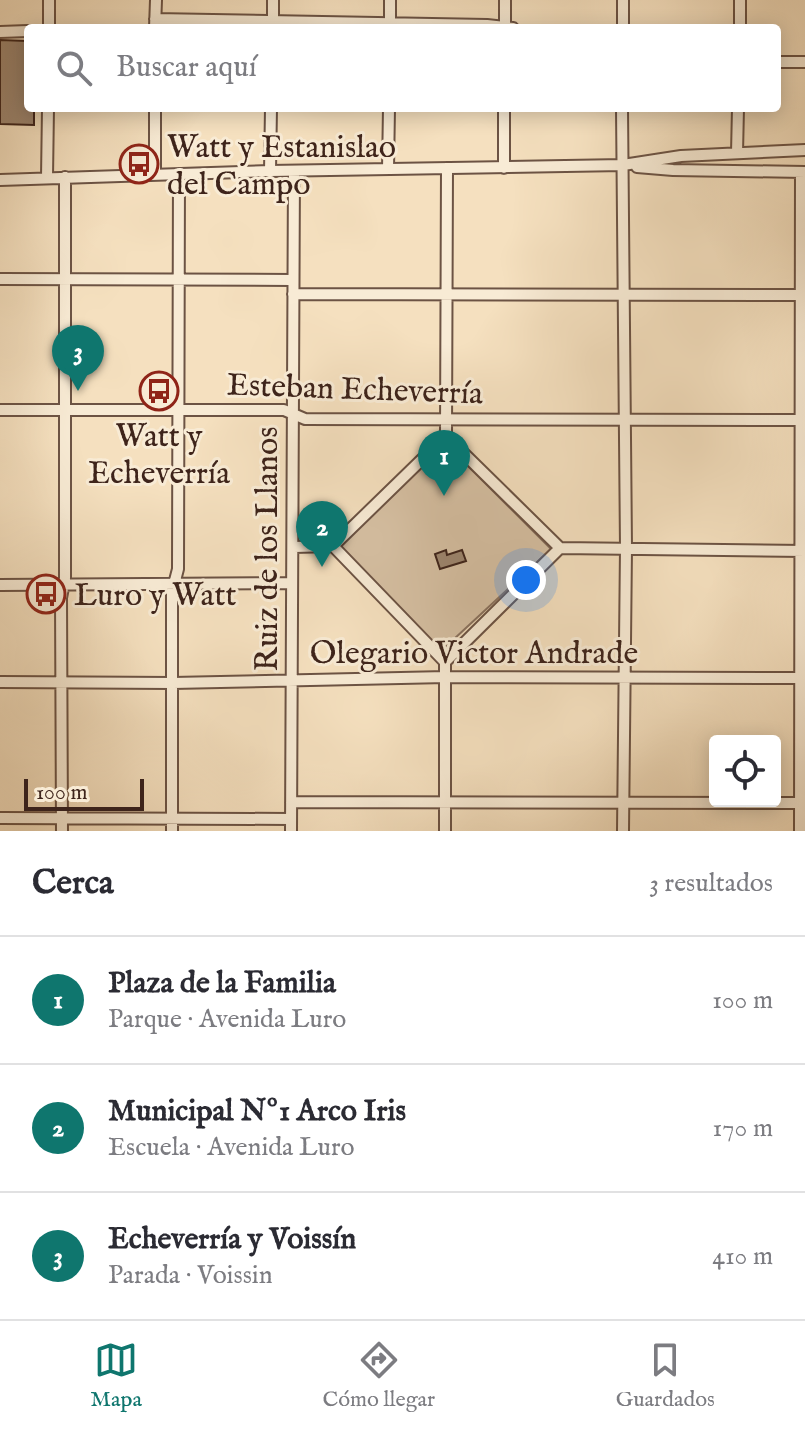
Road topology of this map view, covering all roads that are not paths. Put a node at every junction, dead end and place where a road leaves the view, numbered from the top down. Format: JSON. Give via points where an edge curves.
{"nodes":[{"id":1,"x":49,"y":0,"type":"edge"},
{"id":2,"x":156,"y":0,"type":"edge"},
{"id":3,"x":273,"y":0,"type":"edge"},
{"id":4,"x":390,"y":0,"type":"edge"},
{"id":5,"x":505,"y":0,"type":"edge"},
{"id":6,"x":623,"y":0,"type":"edge"},
{"id":7,"x":740,"y":0,"type":"edge"},
{"id":8,"x":49,"y":24,"type":"edge"},
{"id":9,"x":155,"y":24,"type":"edge"},
{"id":10,"x":273,"y":24,"type":"edge"},
{"id":11,"x":390,"y":24,"type":"edge"},
{"id":12,"x":507,"y":24,"type":"edge"},
{"id":13,"x":623,"y":24,"type":"edge"},
{"id":14,"x":740,"y":24,"type":"edge"},
{"id":15,"x":24,"y":31,"type":"edge"},
{"id":16,"x":0,"y":32,"type":"edge"},
{"id":17,"x":781,"y":62,"type":"edge"},
{"id":18,"x":805,"y":62,"type":"edge"},
{"id":19,"x":48,"y":112,"type":"edge"},
{"id":20,"x":155,"y":112,"type":"edge"},
{"id":21,"x":271,"y":112,"type":"edge"},
{"id":22,"x":389,"y":112,"type":"edge"},
{"id":23,"x":504,"y":112,"type":"edge"},
{"id":24,"x":622,"y":112,"type":"edge"},
{"id":25,"x":738,"y":112,"type":"edge"},
{"id":26,"x":805,"y":150,"type":"edge"},
{"id":27,"x":737,"y":153,"type":"junction"},
{"id":28,"x":623,"y":165,"type":"junction"},
{"id":29,"x":447,"y":168,"type":"junction"},
{"id":30,"x":504,"y":168,"type":"junction"},
{"id":31,"x":388,"y":169,"type":"junction"},
{"id":32,"x":270,"y":171,"type":"junction"},
{"id":33,"x":294,"y":171,"type":"junction"},
{"id":34,"x":803,"y":172,"type":"edge"},
{"id":35,"x":155,"y":174,"type":"junction"},
{"id":36,"x":179,"y":174,"type":"junction"},
{"id":37,"x":47,"y":177,"type":"junction"},
{"id":38,"x":65,"y":177,"type":"junction"},
{"id":39,"x":0,"y":180,"type":"edge"},
{"id":40,"x":0,"y":279,"type":"edge"},
{"id":41,"x":66,"y":279,"type":"junction"},
{"id":42,"x":179,"y":280,"type":"junction"},
{"id":43,"x":293,"y":280,"type":"junction"},
{"id":44,"x":293,"y":294,"type":"junction"},
{"id":45,"x":447,"y":295,"type":"junction"},
{"id":46,"x":625,"y":295,"type":"junction"},
{"id":47,"x":803,"y":295,"type":"edge"},
{"id":48,"x":178,"y":409,"type":"junction"},
{"id":49,"x":0,"y":410,"type":"edge"},
{"id":50,"x":66,"y":410,"type":"junction"},
{"id":51,"x":293,"y":415,"type":"junction"},
{"id":52,"x":446,"y":419,"type":"junction"},
{"id":53,"x":624,"y":420,"type":"junction"},
{"id":54,"x":803,"y":420,"type":"edge"},
{"id":55,"x":446,"y":436,"type":"junction"},
{"id":56,"x":333,"y":546,"type":"junction"},
{"id":57,"x":294,"y":547,"type":"junction"},
{"id":58,"x":560,"y":548,"type":"junction"},
{"id":59,"x":626,"y":548,"type":"junction"},
{"id":60,"x":803,"y":551,"type":"edge"},
{"id":61,"x":292,"y":583,"type":"junction"},
{"id":62,"x":174,"y":584,"type":"junction"},
{"id":63,"x":0,"y":585,"type":"edge"},
{"id":64,"x":64,"y":587,"type":"junction"},
{"id":65,"x":445,"y":662,"type":"junction"},
{"id":66,"x":446,"y":677,"type":"junction"},
{"id":67,"x":624,"y":677,"type":"junction"},
{"id":68,"x":803,"y":678,"type":"edge"},
{"id":69,"x":292,"y":680,"type":"junction"},
{"id":70,"x":61,"y":681,"type":"junction"},
{"id":71,"x":0,"y":682,"type":"edge"},
{"id":72,"x":173,"y":683,"type":"junction"},
{"id":73,"x":291,"y":802,"type":"junction"},
{"id":74,"x":446,"y":802,"type":"junction"},
{"id":75,"x":624,"y":802,"type":"junction"},
{"id":76,"x":802,"y":803,"type":"edge"},
{"id":77,"x":62,"y":817,"type":"junction"},
{"id":78,"x":0,"y":818,"type":"edge"},
{"id":79,"x":172,"y":818,"type":"junction"},
{"id":80,"x":291,"y":825,"type":"edge"},
{"id":81,"x":62,"y":831,"type":"edge"},
{"id":82,"x":172,"y":831,"type":"edge"},
{"id":83,"x":445,"y":831,"type":"edge"},
{"id":84,"x":623,"y":831,"type":"edge"},
{"id":85,"x":800,"y":831,"type":"edge"}],
"edges":[{"from":1,"to":8,"type":"street"},
{"from":2,"to":9,"type":"street"},
{"from":3,"to":10,"type":"street"},
{"from":4,"to":11,"type":"street"},
{"from":5,"to":12,"type":"street"},
{"from":6,"to":13,"type":"street"},
{"from":7,"to":14,"type":"street"},
{"from":9,"to":10,"type":"street"},
{"from":15,"to":16,"type":"street"},
{"from":17,"to":18,"type":"street"},
{"from":19,"to":37,"type":"street"},
{"from":20,"to":35,"type":"street"},
{"from":21,"to":32,"type":"street"},
{"from":22,"to":31,"type":"street"},
{"from":23,"to":30,"type":"street"},
{"from":24,"to":28,"type":"street"},
{"from":25,"to":27,"type":"street"},
{"from":26,"to":27,"type":"street"},
{"from":27,"to":28,"type":"street"},
{"from":28,"to":30,"type":"street"},
{"from":28,"to":34,"type":"street"},
{"from":28,"to":46,"type":"street"},
{"from":29,"to":30,"type":"street"},
{"from":29,"to":31,"type":"street"},
{"from":29,"to":45,"type":"street"},
{"from":31,"to":33,"type":"street"},
{"from":32,"to":33,"type":"street"},
{"from":32,"to":36,"type":"street"},
{"from":33,"to":43,"type":"street","name":"Ruiz de los Llanos"},
{"from":34,"to":47,"type":"street"},
{"from":35,"to":36,"type":"street"},
{"from":35,"to":38,"type":"street"},
{"from":36,"to":42,"type":"street"},
{"from":37,"to":38,"type":"street"},
{"from":37,"to":39,"type":"street"},
{"from":38,"to":41,"type":"street"},
{"from":40,"to":41,"type":"street"},
{"from":41,"to":42,"type":"street"},
{"from":41,"to":50,"type":"street"},
{"from":42,"to":43,"type":"street"},
{"from":42,"to":48,"type":"street"},
{"from":43,"to":44,"type":"street","name":"Ruiz de los Llanos"},
{"from":44,"to":45,"type":"street"},
{"from":44,"to":51,"type":"street","name":"Ruiz de los Llanos"},
{"from":45,"to":46,"type":"street"},
{"from":45,"to":52,"type":"street"},
{"from":46,"to":47,"type":"street"},
{"from":46,"to":53,"type":"street"},
{"from":47,"to":54,"type":"street"},
{"from":48,"to":50,"type":"street","name":"Esteban Echeverría"},
{"from":48,"to":51,"type":"street","name":"Esteban Echeverría","via":[[284,410]]},
{"from":48,"to":62,"type":"street"},
{"from":49,"to":50,"type":"street","name":"Esteban Echeverría"},
{"from":50,"to":64,"type":"street"},
{"from":51,"to":52,"type":"street","name":"Esteban Echeverría"},
{"from":51,"to":57,"type":"street","name":"Ruiz de los Llanos"},
{"from":52,"to":53,"type":"street","name":"Esteban Echeverría"},
{"from":52,"to":55,"type":"street"},
{"from":53,"to":54,"type":"street","name":"Esteban Echeverría"},
{"from":53,"to":59,"type":"street"},
{"from":54,"to":60,"type":"street"},
{"from":55,"to":56,"type":"street"},
{"from":55,"to":58,"type":"street"},
{"from":56,"to":57,"type":"street"},
{"from":56,"to":65,"type":"street"},
{"from":57,"to":61,"type":"street","name":"Ruiz de los Llanos"},
{"from":58,"to":59,"type":"street"},
{"from":58,"to":65,"type":"street"},
{"from":59,"to":60,"type":"street"},
{"from":59,"to":67,"type":"street"},
{"from":60,"to":68,"type":"street"},
{"from":61,"to":62,"type":"street"},
{"from":61,"to":69,"type":"street","name":"Ruiz de los Llanos"},
{"from":62,"to":64,"type":"street"},
{"from":62,"to":72,"type":"street"},
{"from":63,"to":64,"type":"street"},
{"from":64,"to":70,"type":"street"},
{"from":65,"to":66,"type":"street"},
{"from":66,"to":67,"type":"street","name":"Olegario Victor Andrade"},
{"from":66,"to":69,"type":"street","name":"Olegario Victor Andrade"},
{"from":66,"to":74,"type":"street"},
{"from":67,"to":68,"type":"street","name":"Olegario Victor Andrade"},
{"from":67,"to":75,"type":"street"},
{"from":68,"to":76,"type":"street"},
{"from":69,"to":72,"type":"street","name":"Olegario Victor Andrade"},
{"from":69,"to":73,"type":"street","name":"Ruiz de los Llanos"},
{"from":70,"to":71,"type":"street","name":"Olegario Victor Andrade"},
{"from":70,"to":72,"type":"street","name":"Olegario Victor Andrade"},
{"from":70,"to":77,"type":"street"},
{"from":72,"to":79,"type":"street"},
{"from":73,"to":74,"type":"street"},
{"from":73,"to":80,"type":"street","name":"Ruiz de los Llanos"},
{"from":74,"to":75,"type":"street"},
{"from":74,"to":83,"type":"street"},
{"from":75,"to":76,"type":"street"},
{"from":75,"to":84,"type":"street"},
{"from":76,"to":85,"type":"street"},
{"from":77,"to":78,"type":"street"},
{"from":77,"to":79,"type":"street"},
{"from":77,"to":81,"type":"street"},
{"from":79,"to":80,"type":"street"},
{"from":79,"to":82,"type":"street"}]}
